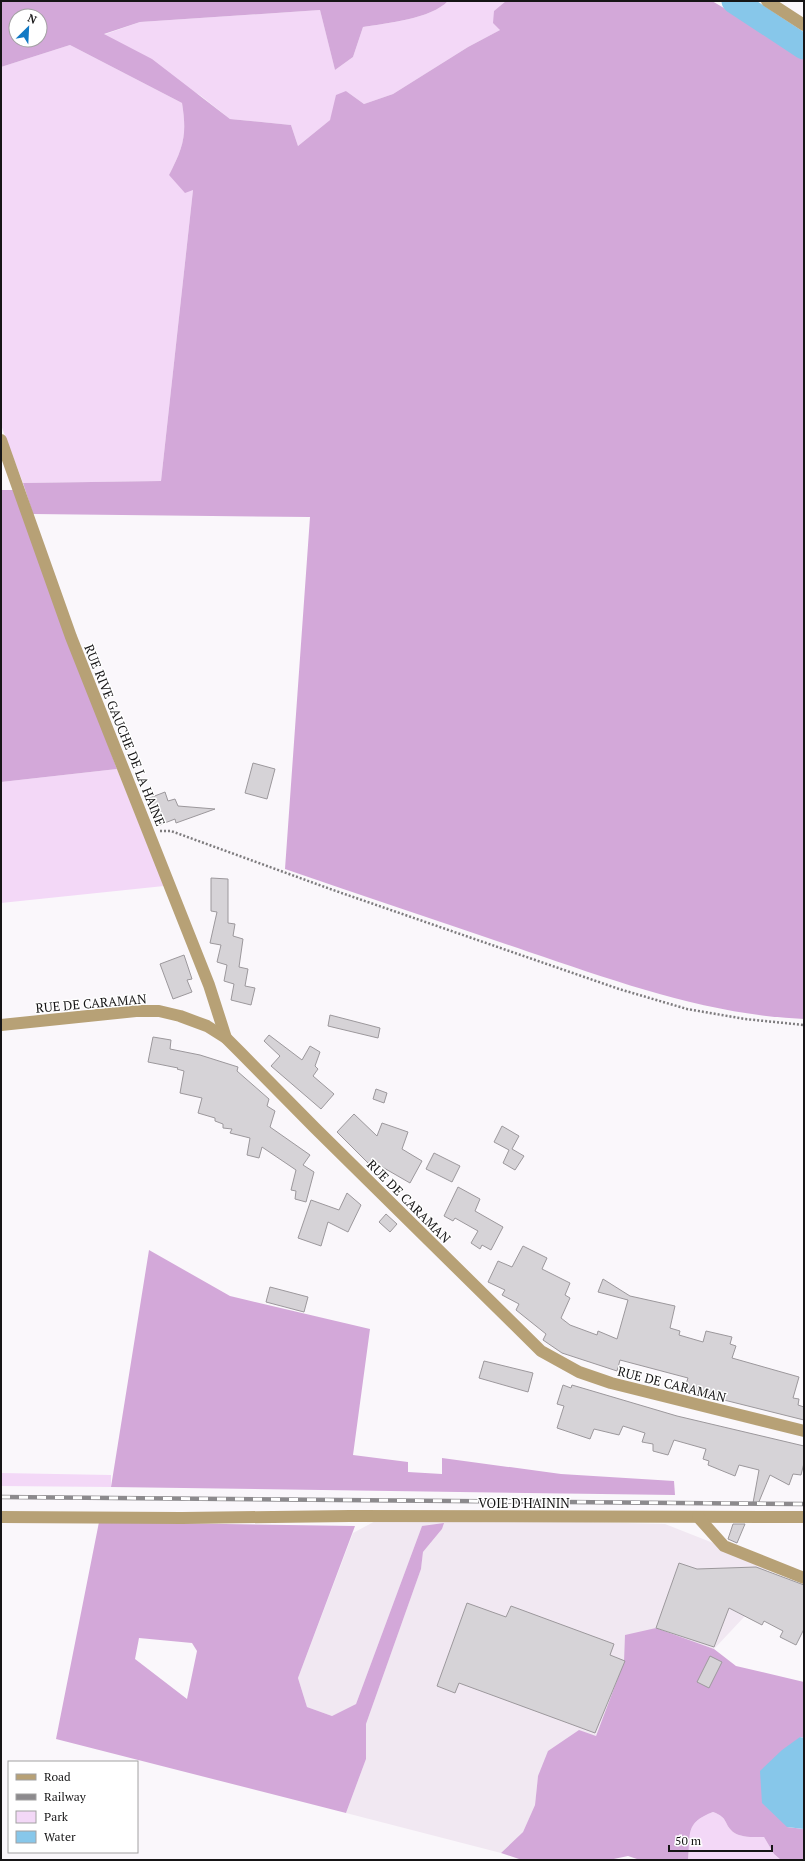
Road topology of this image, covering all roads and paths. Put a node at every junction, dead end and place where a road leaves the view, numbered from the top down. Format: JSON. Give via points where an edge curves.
{"nodes":[{"id":1,"x":767,"y":1,"type":"edge"},
{"id":2,"x":804,"y":25,"type":"edge"},
{"id":3,"x":1,"y":440,"type":"edge"},
{"id":4,"x":148,"y":830,"type":"junction"},
{"id":5,"x":804,"y":1025,"type":"edge"},
{"id":6,"x":1,"y":1026,"type":"edge"},
{"id":7,"x":226,"y":1038,"type":"junction"},
{"id":8,"x":804,"y":1431,"type":"edge"},
{"id":9,"x":698,"y":1516,"type":"junction"},
{"id":10,"x":1,"y":1517,"type":"edge"},
{"id":11,"x":804,"y":1517,"type":"edge"},
{"id":12,"x":804,"y":1578,"type":"edge"}],
"edges":[{"from":1,"to":2,"type":"street"},
{"from":3,"to":4,"type":"street","name":"RUE RIVE GAUCHE DE LA HAINE","via":[[71,637]]},
{"from":4,"to":5,"type":"path","via":[[171,831],[619,989],[687,1009],[745,1019]]},
{"from":4,"to":7,"type":"street","name":"RUE RIVE GAUCHE DE LA HAINE","via":[[209,985]]},
{"from":6,"to":7,"type":"street","name":"RUE DE CARAMAN","via":[[136,1011],[159,1011],[194,1020]]},
{"from":7,"to":8,"type":"street","name":"RUE DE CARAMAN","via":[[541,1351],[579,1372],[611,1383]]},
{"from":9,"to":10,"type":"street","name":"VOIE D'HAININ"},
{"from":9,"to":11,"type":"street","name":"VOIE D'HAININ"},
{"from":9,"to":12,"type":"street","via":[[724,1546]]}]}
